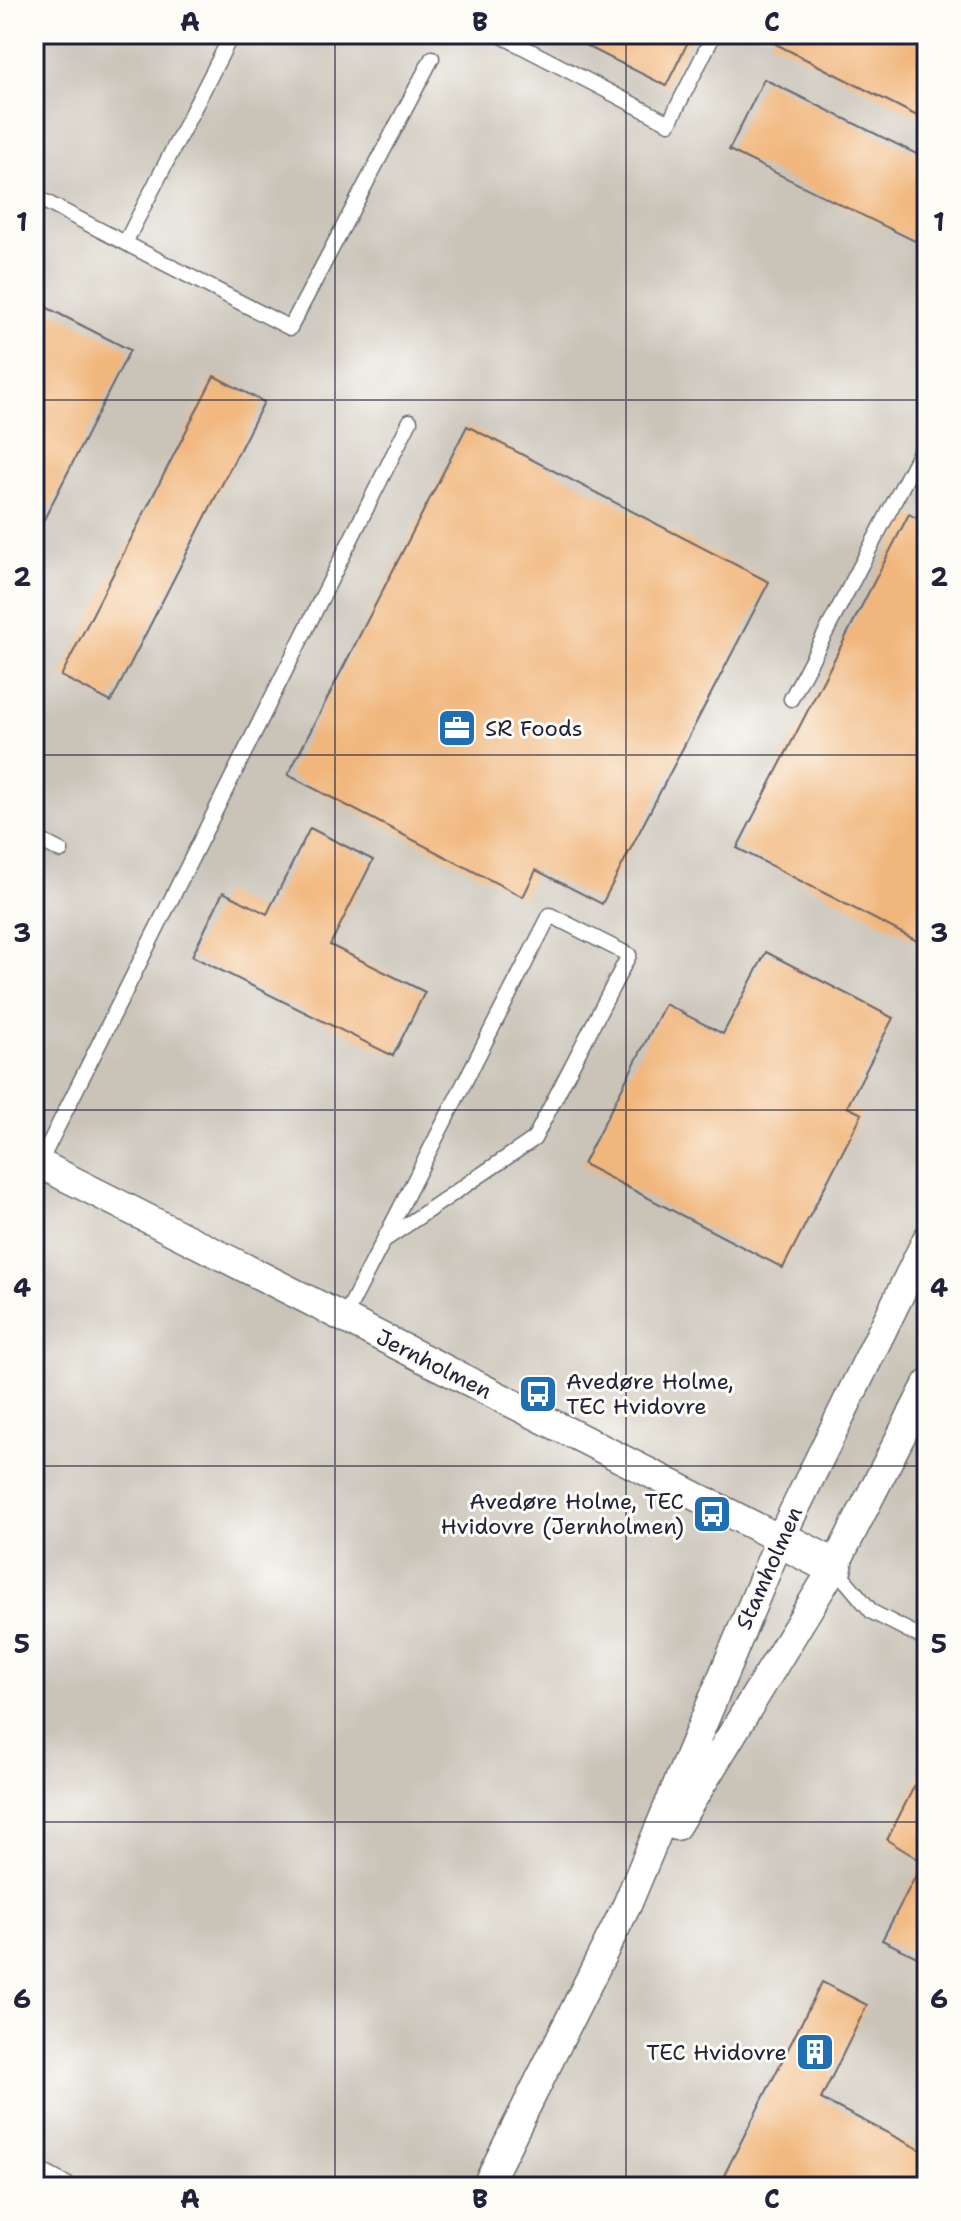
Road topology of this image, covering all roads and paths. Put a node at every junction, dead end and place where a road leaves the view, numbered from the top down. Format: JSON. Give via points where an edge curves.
{"nodes":[{"id":1,"x":232,"y":34,"type":"edge"},
{"id":2,"x":498,"y":34,"type":"edge"},
{"id":3,"x":714,"y":34,"type":"edge"},
{"id":4,"x":432,"y":58,"type":"dead end"},
{"id":5,"x":34,"y":196,"type":"edge"},
{"id":6,"x":125,"y":243,"type":"junction"},
{"id":7,"x":410,"y":421,"type":"dead end"},
{"id":8,"x":927,"y":439,"type":"edge"},
{"id":9,"x":791,"y":699,"type":"dead end"},
{"id":10,"x":34,"y":837,"type":"edge"},
{"id":11,"x":61,"y":851,"type":"dead end"},
{"id":12,"x":36,"y":1162,"type":"edge"},
{"id":13,"x":927,"y":1239,"type":"edge"},
{"id":14,"x":383,"y":1241,"type":"junction"},
{"id":15,"x":344,"y":1318,"type":"junction"},
{"id":16,"x":927,"y":1385,"type":"edge"},
{"id":17,"x":780,"y":1539,"type":"junction"},
{"id":18,"x":834,"y":1567,"type":"junction"},
{"id":19,"x":927,"y":1640,"type":"edge"},
{"id":20,"x":627,"y":1905,"type":"junction"},
{"id":21,"x":34,"y":2167,"type":"edge"},
{"id":22,"x":72,"y":2187,"type":"edge"},
{"id":23,"x":486,"y":2187,"type":"edge"}],
"edges":[{"from":1,"to":6,"type":"lane"},
{"from":2,"to":3,"type":"lane","via":[[669,123]]},
{"from":4,"to":6,"type":"lane","via":[[290,328]]},
{"from":5,"to":6,"type":"lane"},
{"from":7,"to":12,"type":"lane"},
{"from":8,"to":9,"type":"lane"},
{"from":10,"to":11,"type":"lane"},
{"from":12,"to":15,"type":"street","name":"Jernholmen"},
{"from":13,"to":17,"type":"street","name":"Stamholmen"},
{"from":14,"to":14,"type":"lane","via":[[534,1139],[629,955],[550,915]]},
{"from":14,"to":15,"type":"lane"},
{"from":15,"to":17,"type":"street","name":"Jernholmen"},
{"from":16,"to":18,"type":"street","name":"Stamholmen"},
{"from":17,"to":18,"type":"street","name":"Jernholmen"},
{"from":17,"to":20,"type":"street","name":"Stamholmen"},
{"from":18,"to":19,"type":"lane","via":[[872,1612]]},
{"from":18,"to":20,"type":"street","name":"Stamholmen"},
{"from":20,"to":23,"type":"street","name":"Stamholmen"},
{"from":21,"to":22,"type":"lane"}]}
